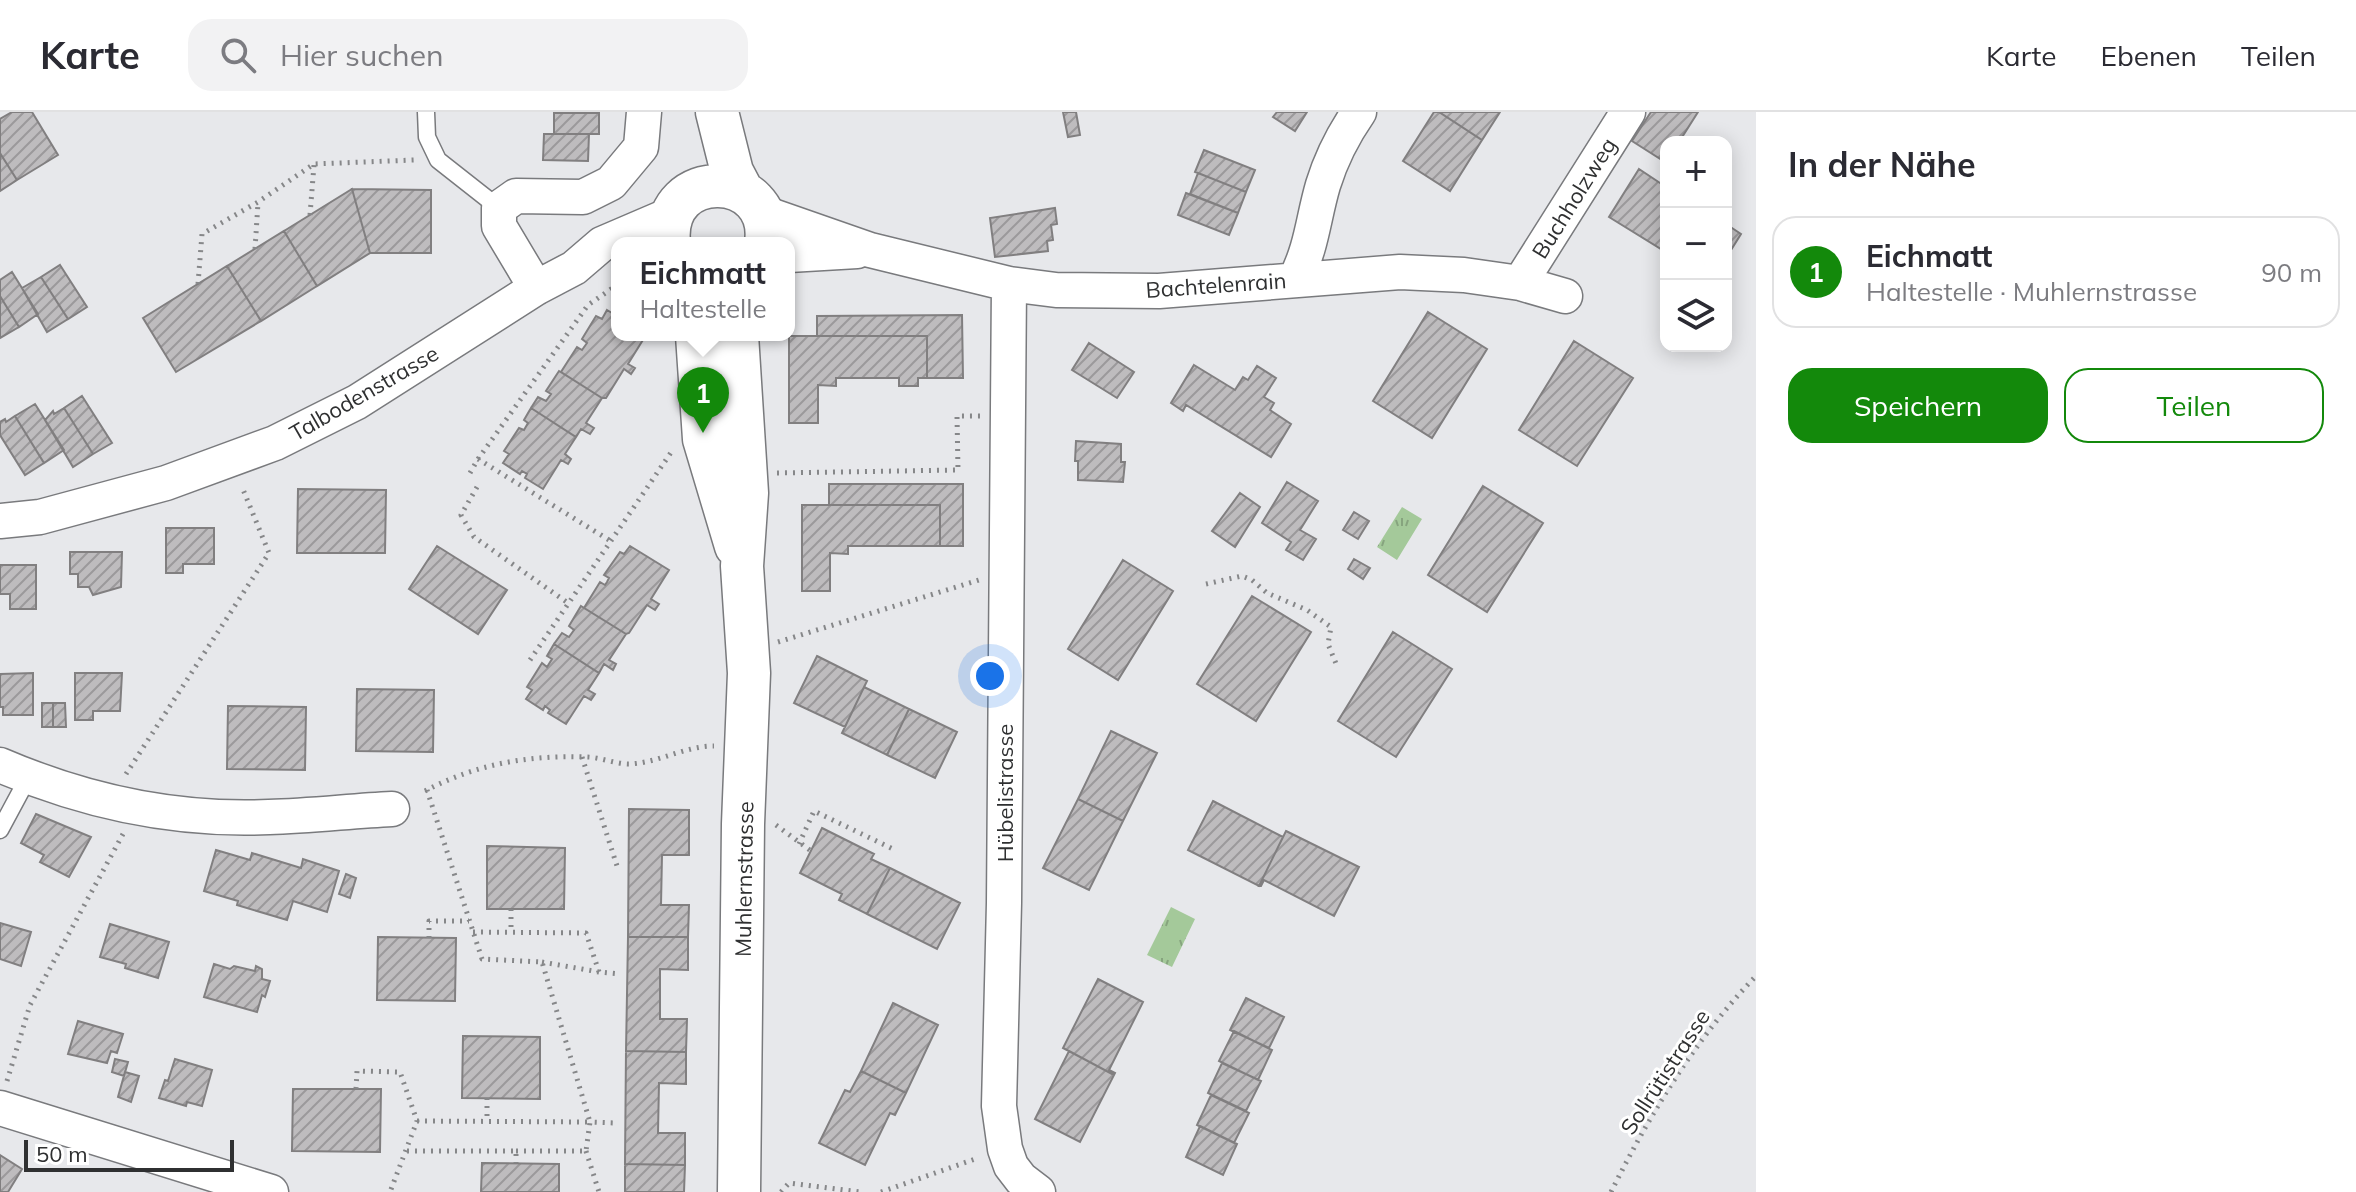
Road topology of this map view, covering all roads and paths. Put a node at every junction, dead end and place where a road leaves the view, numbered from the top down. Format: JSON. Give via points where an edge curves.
{"nodes":[{"id":1,"x":426,"y":112,"type":"edge"},
{"id":2,"x":644,"y":112,"type":"edge"},
{"id":3,"x":701,"y":112,"type":"edge"},
{"id":4,"x":717,"y":112,"type":"edge"},
{"id":5,"x":1359,"y":112,"type":"edge"},
{"id":6,"x":1628,"y":112,"type":"edge"},
{"id":7,"x":438,"y":160,"type":"junction"},
{"id":8,"x":314,"y":164,"type":"junction"},
{"id":9,"x":258,"y":202,"type":"junction"},
{"id":10,"x":499,"y":208,"type":"junction"},
{"id":11,"x":310,"y":215,"type":"dead end"},
{"id":12,"x":756,"y":215,"type":"edge"},
{"id":13,"x":676,"y":217,"type":"edge"},
{"id":14,"x":621,"y":237,"type":"edge"},
{"id":15,"x":611,"y":241,"type":"edge"},
{"id":16,"x":255,"y":249,"type":"dead end"},
{"id":17,"x":870,"y":250,"type":"junction"},
{"id":18,"x":795,"y":255,"type":"edge"},
{"id":19,"x":611,"y":261,"type":"edge"},
{"id":20,"x":574,"y":268,"type":"junction"},
{"id":21,"x":1295,"y":280,"type":"junction"},
{"id":22,"x":1520,"y":283,"type":"junction"},
{"id":23,"x":198,"y":284,"type":"dead end"},
{"id":24,"x":1009,"y":284,"type":"junction"},
{"id":25,"x":536,"y":288,"type":"junction"},
{"id":26,"x":611,"y":289,"type":"edge"},
{"id":27,"x":1565,"y":296,"type":"dead end"},
{"id":28,"x":697,"y":341,"type":"edge"},
{"id":29,"x":737,"y":341,"type":"edge"},
{"id":30,"x":1008,"y":416,"type":"junction"},
{"id":31,"x":678,"y":442,"type":"dead end"},
{"id":32,"x":478,"y":459,"type":"junction"},
{"id":33,"x":232,"y":460,"type":"junction"},
{"id":34,"x":470,"y":473,"type":"dead end"},
{"id":35,"x":764,"y":473,"type":"dead end"},
{"id":36,"x":477,"y":487,"type":"dead end"},
{"id":37,"x":0,"y":521,"type":"edge"},
{"id":38,"x":609,"y":540,"type":"junction"},
{"id":39,"x":742,"y":566,"type":"junction"},
{"id":40,"x":1007,"y":571,"type":"junction"},
{"id":41,"x":1206,"y":584,"type":"dead end"},
{"id":42,"x":568,"y":603,"type":"junction"},
{"id":43,"x":778,"y":642,"type":"dead end"},
{"id":44,"x":530,"y":660,"type":"dead end"},
{"id":45,"x":1337,"y":666,"type":"dead end"},
{"id":46,"x":748,"y":746,"type":"junction"},
{"id":47,"x":582,"y":757,"type":"junction"},
{"id":48,"x":14,"y":770,"type":"edge"},
{"id":49,"x":427,"y":790,"type":"junction"},
{"id":50,"x":122,"y":805,"type":"junction"},
{"id":51,"x":392,"y":809,"type":"joint"},
{"id":52,"x":0,"y":830,"type":"edge"},
{"id":53,"x":799,"y":844,"type":"dead end"},
{"id":54,"x":893,"y":849,"type":"dead end"},
{"id":55,"x":617,"y":866,"type":"dead end"},
{"id":56,"x":511,"y":909,"type":"dead end"},
{"id":57,"x":469,"y":921,"type":"junction"},
{"id":58,"x":473,"y":932,"type":"junction"},
{"id":59,"x":511,"y":932,"type":"junction"},
{"id":60,"x":429,"y":938,"type":"dead end"},
{"id":61,"x":542,"y":962,"type":"junction"},
{"id":62,"x":599,"y":972,"type":"junction"},
{"id":63,"x":620,"y":974,"type":"dead end"},
{"id":64,"x":1756,"y":976,"type":"edge"},
{"id":65,"x":356,"y":1089,"type":"dead end"},
{"id":66,"x":487,"y":1098,"type":"dead end"},
{"id":67,"x":2,"y":1100,"type":"edge"},
{"id":68,"x":487,"y":1120,"type":"junction"},
{"id":69,"x":417,"y":1121,"type":"junction"},
{"id":70,"x":590,"y":1122,"type":"junction"},
{"id":71,"x":615,"y":1123,"type":"dead end"},
{"id":72,"x":1005,"y":1149,"type":"junction"},
{"id":73,"x":407,"y":1151,"type":"junction"},
{"id":74,"x":516,"y":1151,"type":"junction"},
{"id":75,"x":586,"y":1151,"type":"junction"},
{"id":76,"x":516,"y":1163,"type":"dead end"},
{"id":77,"x":271,"y":1192,"type":"edge"},
{"id":78,"x":390,"y":1192,"type":"edge"},
{"id":79,"x":599,"y":1192,"type":"edge"},
{"id":80,"x":739,"y":1192,"type":"edge"},
{"id":81,"x":781,"y":1192,"type":"edge"},
{"id":82,"x":860,"y":1192,"type":"edge"},
{"id":83,"x":881,"y":1192,"type":"edge"},
{"id":84,"x":1038,"y":1192,"type":"edge"},
{"id":85,"x":1611,"y":1192,"type":"edge"}],
"edges":[{"from":1,"to":7,"type":"lane","via":[[427,137]]},
{"from":2,"to":10,"type":"street","via":[[641,147],[611,183],[583,197],[516,196]]},
{"from":3,"to":13,"type":"street","via":[[695,171]]},
{"from":4,"to":12,"type":"street","via":[[732,172]]},
{"from":5,"to":21,"type":"street","via":[[1323,185],[1307,257]]},
{"from":6,"to":22,"type":"street","name":"Buchholzweg"},
{"from":7,"to":8,"type":"path"},
{"from":7,"to":10,"type":"lane"},
{"from":8,"to":9,"type":"path"},
{"from":8,"to":11,"type":"path"},
{"from":9,"to":16,"type":"path"},
{"from":9,"to":23,"type":"path","via":[[202,234]]},
{"from":10,"to":25,"type":"street","via":[[499,226]]},
{"from":12,"to":13,"type":"street","via":[[717,184],[704,186]]},
{"from":12,"to":17,"type":"street","name":"Bachtelenrain"},
{"from":13,"to":14,"type":"street","name":"Talbodenstrasse"},
{"from":15,"to":20,"type":"street","name":"Talbodenstrasse"},
{"from":17,"to":18,"type":"street","name":"Bachtelenrain"},
{"from":17,"to":24,"type":"street","name":"Bachtelenrain"},
{"from":19,"to":20,"type":"street","name":"Talbodenstrasse"},
{"from":20,"to":25,"type":"street","name":"Talbodenstrasse"},
{"from":21,"to":22,"type":"street","name":"Bachtelenrain","via":[[1400,272]]},
{"from":21,"to":24,"type":"street","name":"Bachtelenrain","via":[[1159,291]]},
{"from":22,"to":27,"type":"street","name":"Bachtelenrain"},
{"from":24,"to":30,"type":"street","name":"Hübelistrasse"},
{"from":25,"to":33,"type":"street","name":"Talbodenstrasse","via":[[357,402]]},
{"from":26,"to":32,"type":"path","via":[[588,305]]},
{"from":28,"to":39,"type":"street","name":"Muhlernstrasse","via":[[704,439]]},
{"from":29,"to":39,"type":"street","name":"Muhlernstrasse","via":[[747,493]]},
{"from":30,"to":35,"type":"path","via":[[957,416],[958,470]]},
{"from":30,"to":40,"type":"street","name":"Hübelistrasse"},
{"from":31,"to":38,"type":"path"},
{"from":32,"to":34,"type":"path"},
{"from":32,"to":38,"type":"path"},
{"from":33,"to":37,"type":"street","name":"Talbodenstrasse","via":[[106,500]]},
{"from":33,"to":50,"type":"path","via":[[269,553],[161,722]]},
{"from":36,"to":42,"type":"path","via":[[461,515],[474,537]]},
{"from":38,"to":42,"type":"path"},
{"from":39,"to":46,"type":"street","name":"Muhlernstrasse","via":[[749,644]]},
{"from":40,"to":43,"type":"path"},
{"from":40,"to":72,"type":"street","name":"Hübelistrasse","via":[[999,1106]]},
{"from":41,"to":45,"type":"path","via":[[1242,576],[1307,610],[1331,627],[1328,644]]},
{"from":42,"to":44,"type":"path"},
{"from":46,"to":47,"type":"path","via":[[706,746],[628,764]]},
{"from":46,"to":80,"type":"street","name":"Muhlernstrasse"},
{"from":47,"to":49,"type":"path","via":[[489,764]]},
{"from":47,"to":55,"type":"path"},
{"from":48,"to":50,"type":"street"},
{"from":48,"to":52,"type":"lane"},
{"from":49,"to":51,"type":"path"},
{"from":49,"to":57,"type":"path"},
{"from":50,"to":51,"type":"street","via":[[172,814],[257,817]]},
{"from":50,"to":67,"type":"path","via":[[30,1005]]},
{"from":53,"to":54,"type":"path","via":[[814,811]]},
{"from":56,"to":59,"type":"path"},
{"from":57,"to":58,"type":"path"},
{"from":57,"to":60,"type":"path","via":[[429,921]]},
{"from":58,"to":59,"type":"path"},
{"from":58,"to":61,"type":"path","via":[[482,959]]},
{"from":59,"to":62,"type":"path","via":[[586,933]]},
{"from":61,"to":62,"type":"path"},
{"from":61,"to":70,"type":"path"},
{"from":62,"to":63,"type":"path"},
{"from":64,"to":85,"type":"path","name":"Sollrütistrasse","via":[[1701,1038]]},
{"from":65,"to":69,"type":"path","via":[[357,1071],[400,1072]]},
{"from":66,"to":68,"type":"path"},
{"from":67,"to":77,"type":"street"},
{"from":68,"to":69,"type":"path"},
{"from":68,"to":70,"type":"path"},
{"from":69,"to":73,"type":"path"},
{"from":70,"to":71,"type":"path"},
{"from":70,"to":75,"type":"path"},
{"from":72,"to":83,"type":"path"},
{"from":72,"to":84,"type":"street","name":"Hübelistrasse","via":[[1011,1166]]},
{"from":73,"to":74,"type":"path"},
{"from":73,"to":78,"type":"path"},
{"from":74,"to":75,"type":"path"},
{"from":74,"to":76,"type":"path"},
{"from":75,"to":79,"type":"path"},
{"from":81,"to":82,"type":"path","via":[[789,1183]]}]}
